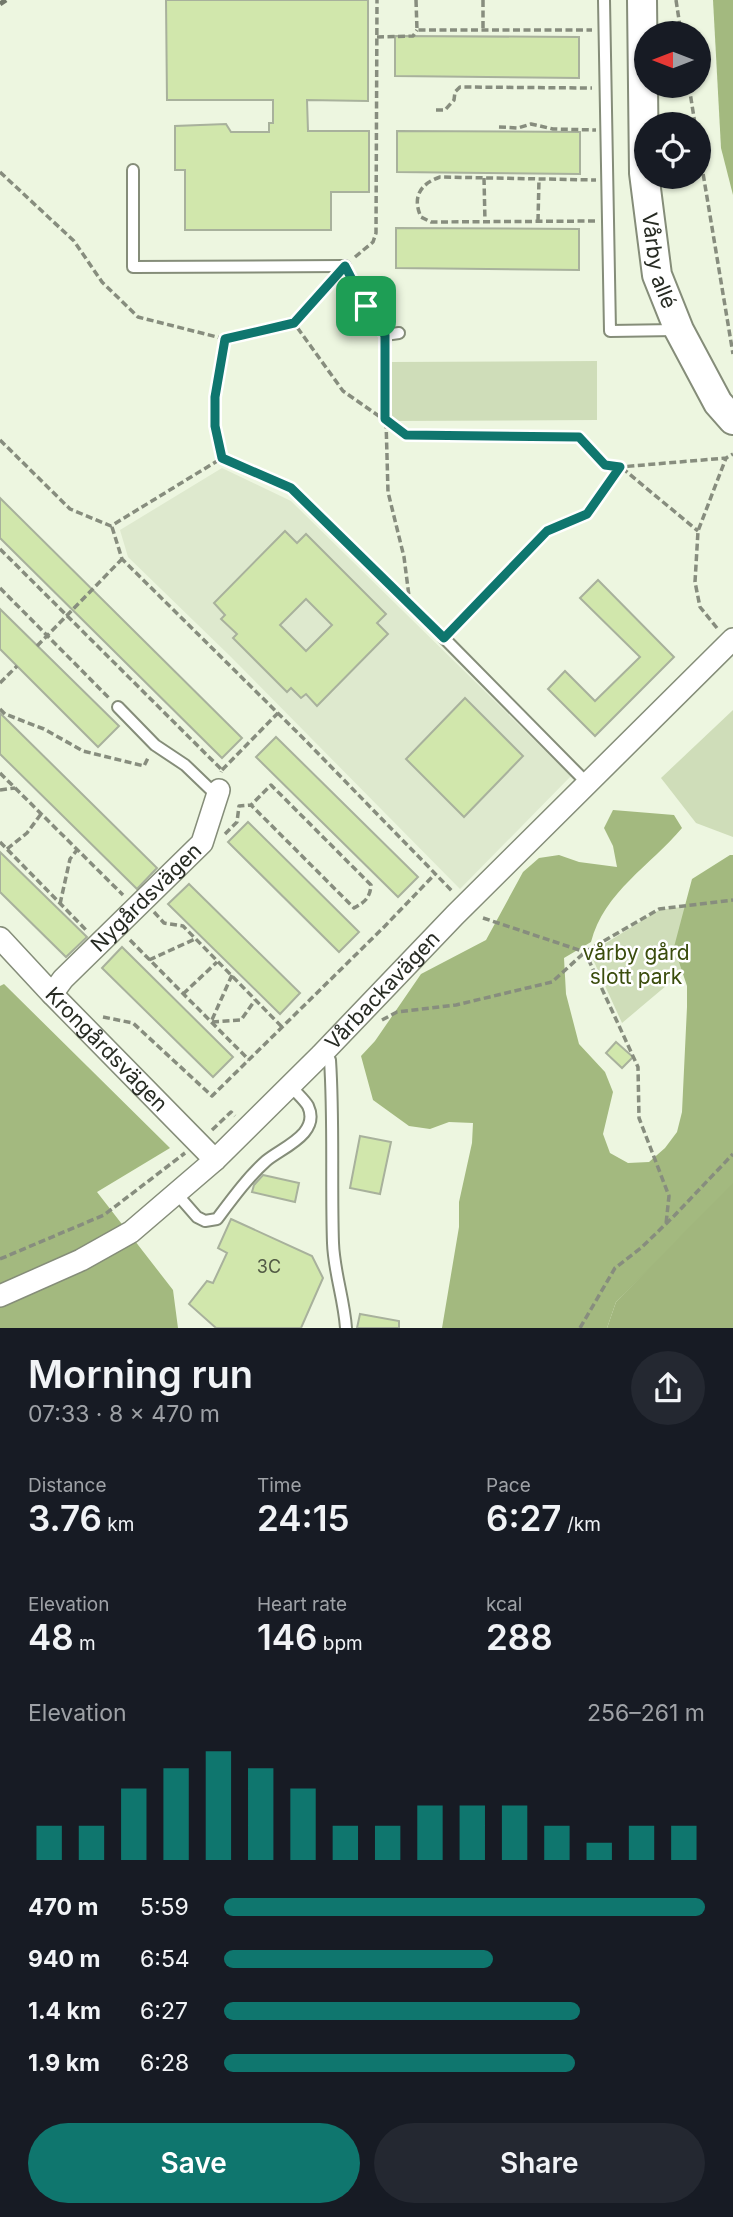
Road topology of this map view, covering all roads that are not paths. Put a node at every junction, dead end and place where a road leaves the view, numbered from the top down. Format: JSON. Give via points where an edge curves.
{"nodes":[{"id":1,"x":604,"y":0,"type":"edge"},
{"id":2,"x":642,"y":0,"type":"edge"},
{"id":3,"x":133,"y":170,"type":"dead end"},
{"id":4,"x":345,"y":266,"type":"road end"},
{"id":5,"x":679,"y":330,"type":"junction"},
{"id":6,"x":399,"y":333,"type":"dead end"},
{"id":7,"x":385,"y":335,"type":"road end"},
{"id":8,"x":733,"y":420,"type":"edge"},
{"id":9,"x":725,"y":634,"type":"edge"},
{"id":10,"x":444,"y":638,"type":"road end"},
{"id":11,"x":118,"y":707,"type":"road end"},
{"id":12,"x":221,"y":780,"type":"joint"},
{"id":13,"x":587,"y":783,"type":"junction"},
{"id":14,"x":0,"y":938,"type":"edge"},
{"id":15,"x":52,"y":994,"type":"junction"},
{"id":16,"x":321,"y":1055,"type":"junction"},
{"id":17,"x":290,"y":1085,"type":"junction"},
{"id":18,"x":215,"y":1160,"type":"junction"},
{"id":19,"x":176,"y":1193,"type":"junction"},
{"id":20,"x":0,"y":1296,"type":"edge"},
{"id":21,"x":346,"y":1328,"type":"edge"}],
"edges":[{"from":1,"to":5,"type":"lane","via":[[610,331]]},
{"from":2,"to":5,"type":"street","name":"Vårby allé","via":[[644,173],[650,233],[657,275]]},
{"from":3,"to":4,"type":"lane","via":[[133,267]]},
{"from":5,"to":8,"type":"street","name":"Vårby allé","via":[[718,403]]},
{"from":6,"to":7,"type":"lane"},
{"from":9,"to":13,"type":"street","name":"Vårbackavägen"},
{"from":10,"to":13,"type":"lane"},
{"from":11,"to":12,"type":"lane","via":[[155,745],[210,789]]},
{"from":12,"to":15,"type":"street","name":"Nygårdsvägen","via":[[202,843]]},
{"from":13,"to":16,"type":"street","name":"Vårbackavägen"},
{"from":14,"to":15,"type":"street","name":"Krongårdsvägen"},
{"from":15,"to":18,"type":"street","name":"Krongårdsvägen"},
{"from":16,"to":17,"type":"street","name":"Vårbackavägen"},
{"from":16,"to":21,"type":"lane","via":[[330,1060],[333,1247]]},
{"from":17,"to":18,"type":"street","name":"Vårbackavägen"},
{"from":17,"to":19,"type":"lane","via":[[309,1107],[303,1135],[267,1160],[217,1219],[205,1221],[197,1216]]},
{"from":18,"to":19,"type":"street","name":"Vårbackavägen"},
{"from":19,"to":20,"type":"street","name":"Vårbackavägen","via":[[131,1232]]}]}
